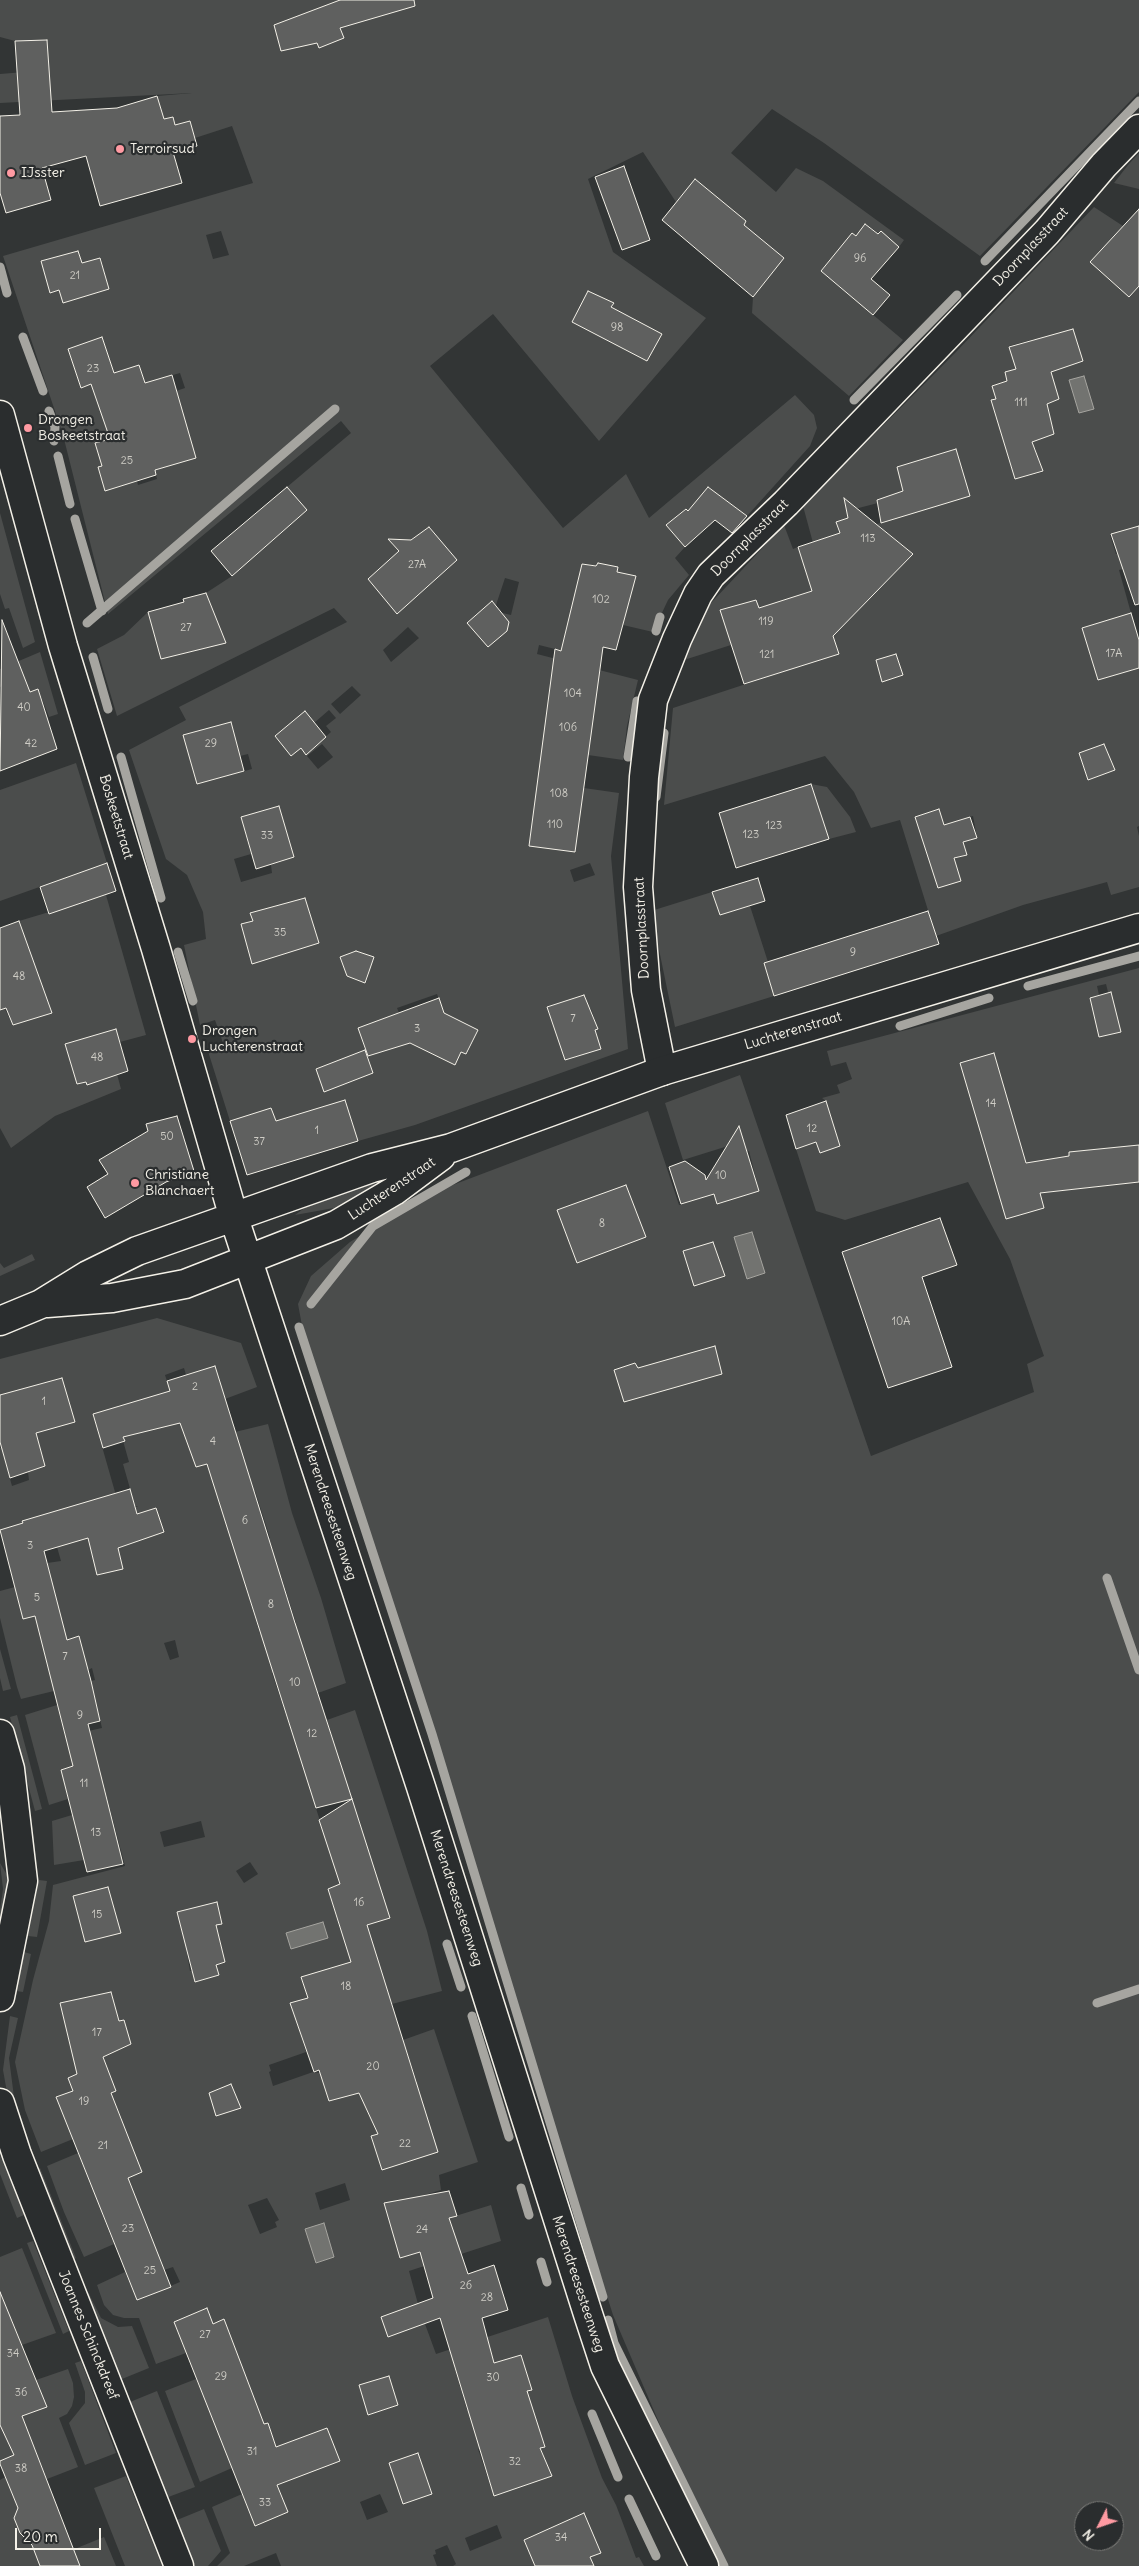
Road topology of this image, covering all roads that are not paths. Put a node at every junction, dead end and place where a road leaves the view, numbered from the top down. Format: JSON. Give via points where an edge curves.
{"nodes":[{"id":1,"x":1139,"y":129,"type":"edge"},
{"id":2,"x":0,"y":415,"type":"edge"},
{"id":3,"x":1139,"y":928,"type":"edge"},
{"id":4,"x":662,"y":1071,"type":"junction"},
{"id":5,"x":451,"y":1148,"type":"junction"},
{"id":6,"x":234,"y":1218,"type":"junction"},
{"id":7,"x":247,"y":1260,"type":"junction"},
{"id":8,"x":41,"y":1304,"type":"junction"},
{"id":9,"x":0,"y":1322,"type":"edge"},
{"id":10,"x":0,"y":1734,"type":"edge"},
{"id":11,"x":8,"y":1821,"type":"edge"},
{"id":12,"x":0,"y":1996,"type":"edge"},
{"id":13,"x":0,"y":2103,"type":"edge"},
{"id":14,"x":179,"y":2566,"type":"edge"},
{"id":15,"x":704,"y":2566,"type":"edge"}],
"edges":[{"from":1,"to":4,"type":"street","name":"Doornplasstraat","via":[[1104,164],[1047,232],[786,503],[711,575],[698,594],[653,700],[644,777],[638,886],[646,990]]},
{"from":2,"to":6,"type":"street","name":"Boskeetstraat","via":[[64,646]]},
{"from":3,"to":4,"type":"street","name":"Luchterenstraat"},
{"from":4,"to":5,"type":"street","name":"Luchterenstraat"},
{"from":5,"to":6,"type":"street","name":"Luchterenstraat","via":[[372,1168]]},
{"from":5,"to":7,"type":"street","name":"Luchterenstraat","via":[[394,1191],[336,1225]]},
{"from":6,"to":7,"type":"street","name":"Merendreesesteenweg"},
{"from":6,"to":8,"type":"street","name":"Luchterenstraat","via":[[138,1251],[88,1275]]},
{"from":7,"to":8,"type":"street","name":"Luchterenstraat","via":[[184,1284],[112,1298]]},
{"from":7,"to":15,"type":"street","name":"Merendreesesteenweg","via":[[419,1781],[605,2366]]},
{"from":8,"to":9,"type":"street"},
{"from":10,"to":11,"type":"street","via":[[10,1769]]},
{"from":11,"to":12,"type":"street","via":[[23,1881]]},
{"from":13,"to":14,"type":"street","name":"Joannes Schinckdreef","via":[[17,2155]]}]}
